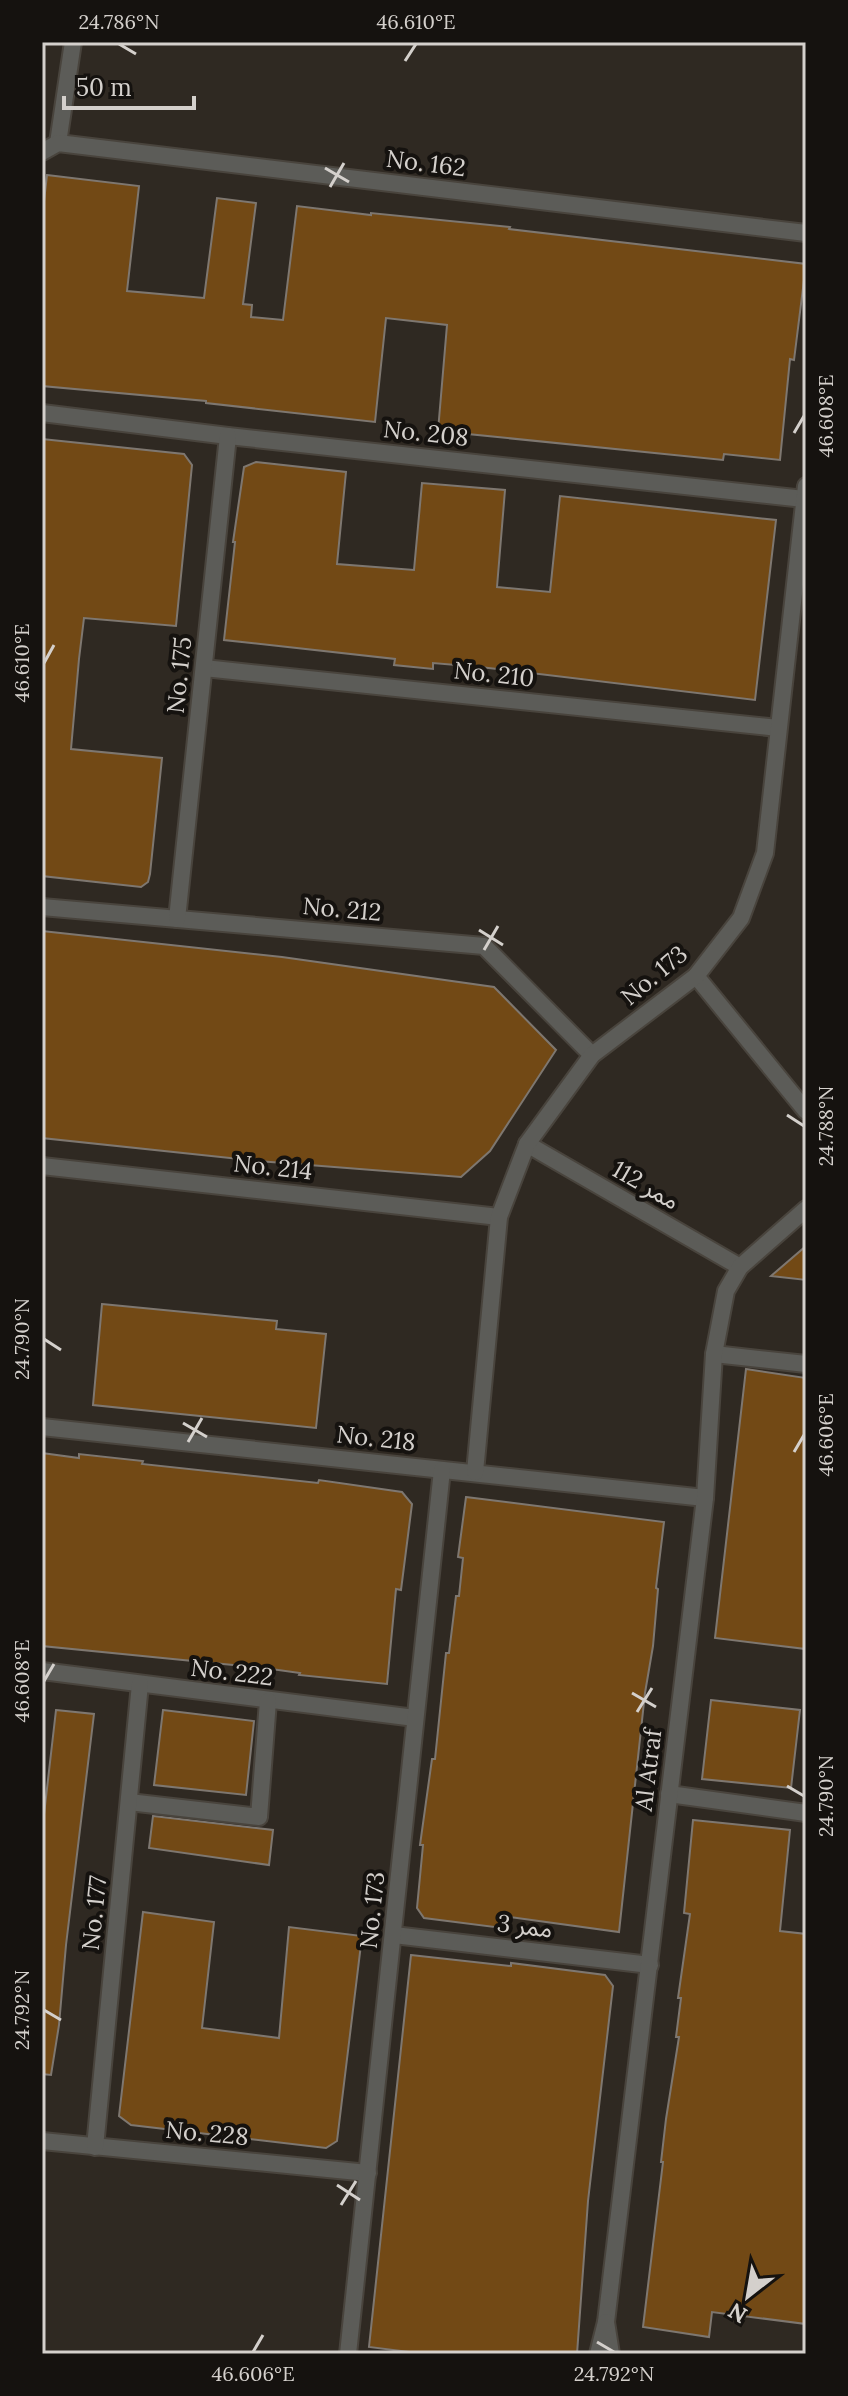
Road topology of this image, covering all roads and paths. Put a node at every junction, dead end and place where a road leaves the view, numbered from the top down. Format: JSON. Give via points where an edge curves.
{"nodes":[{"id":1,"x":73,"y":42,"type":"edge"},
{"id":2,"x":58,"y":143,"type":"junction"},
{"id":3,"x":42,"y":152,"type":"edge"},
{"id":4,"x":806,"y":233,"type":"edge"},
{"id":5,"x":42,"y":413,"type":"edge"},
{"id":6,"x":228,"y":436,"type":"junction"},
{"id":7,"x":805,"y":492,"type":"edge"},
{"id":8,"x":204,"y":668,"type":"junction"},
{"id":9,"x":778,"y":728,"type":"junction"},
{"id":10,"x":42,"y":907,"type":"edge"},
{"id":11,"x":177,"y":919,"type":"junction"},
{"id":12,"x":696,"y":976,"type":"junction"},
{"id":13,"x":592,"y":1055,"type":"junction"},
{"id":14,"x":806,"y":1111,"type":"edge"},
{"id":15,"x":527,"y":1144,"type":"junction"},
{"id":16,"x":42,"y":1166,"type":"edge"},
{"id":17,"x":806,"y":1209,"type":"edge"},
{"id":18,"x":499,"y":1217,"type":"junction"},
{"id":19,"x":740,"y":1267,"type":"junction"},
{"id":20,"x":714,"y":1354,"type":"junction"},
{"id":21,"x":806,"y":1364,"type":"edge"},
{"id":22,"x":42,"y":1427,"type":"edge"},
{"id":23,"x":442,"y":1470,"type":"junction"},
{"id":24,"x":475,"y":1472,"type":"junction"},
{"id":25,"x":705,"y":1498,"type":"junction"},
{"id":26,"x":42,"y":1671,"type":"edge"},
{"id":27,"x":140,"y":1684,"type":"junction"},
{"id":28,"x":268,"y":1701,"type":"junction"},
{"id":29,"x":415,"y":1718,"type":"junction"},
{"id":30,"x":669,"y":1794,"type":"junction"},
{"id":31,"x":129,"y":1802,"type":"junction"},
{"id":32,"x":806,"y":1813,"type":"edge"},
{"id":33,"x":394,"y":1935,"type":"junction"},
{"id":34,"x":650,"y":1965,"type":"junction"},
{"id":35,"x":42,"y":2141,"type":"edge"},
{"id":36,"x":95,"y":2147,"type":"junction"},
{"id":37,"x":368,"y":2173,"type":"junction"},
{"id":38,"x":606,"y":2322,"type":"junction"},
{"id":39,"x":348,"y":2354,"type":"edge"},
{"id":40,"x":598,"y":2354,"type":"edge"},
{"id":41,"x":611,"y":2354,"type":"edge"}],
"edges":[{"from":1,"to":2,"type":"street"},
{"from":2,"to":3,"type":"street"},
{"from":2,"to":4,"type":"street","name":"No. 162"},
{"from":5,"to":6,"type":"street","name":"No. 208"},
{"from":6,"to":7,"type":"street","name":"No. 208"},
{"from":6,"to":8,"type":"street","name":"No. 175"},
{"from":7,"to":9,"type":"street","name":"No. 173"},
{"from":8,"to":9,"type":"street","name":"No. 210"},
{"from":8,"to":11,"type":"street","name":"No. 175"},
{"from":9,"to":12,"type":"street","name":"No. 173","via":[[765,853],[741,918]]},
{"from":10,"to":11,"type":"street","name":"No. 212"},
{"from":11,"to":13,"type":"street","name":"No. 212","via":[[484,946]]},
{"from":12,"to":13,"type":"street","name":"No. 173"},
{"from":12,"to":14,"type":"street"},
{"from":13,"to":15,"type":"street","name":"No. 173"},
{"from":15,"to":18,"type":"street","name":"No. 173"},
{"from":15,"to":19,"type":"street","name":"ممر 112"},
{"from":16,"to":18,"type":"street","name":"No. 214"},
{"from":17,"to":19,"type":"street","name":"Al Atraf"},
{"from":18,"to":24,"type":"street","name":"No. 173"},
{"from":19,"to":20,"type":"street","name":"Al Atraf","via":[[726,1291]]},
{"from":20,"to":21,"type":"street"},
{"from":20,"to":25,"type":"street","name":"Al Atraf"},
{"from":22,"to":23,"type":"street","name":"No. 218"},
{"from":23,"to":24,"type":"street","name":"No. 218"},
{"from":23,"to":29,"type":"street","name":"No. 173"},
{"from":24,"to":25,"type":"street","name":"No. 218"},
{"from":25,"to":30,"type":"street","name":"Al Atraf"},
{"from":26,"to":27,"type":"street","name":"No. 222"},
{"from":27,"to":28,"type":"street","name":"No. 222"},
{"from":27,"to":31,"type":"street","name":"No. 177"},
{"from":28,"to":29,"type":"street","name":"No. 222"},
{"from":28,"to":31,"type":"street","via":[[259,1817]]},
{"from":29,"to":33,"type":"street","name":"No. 173"},
{"from":30,"to":32,"type":"street"},
{"from":30,"to":34,"type":"street","name":"Al Atraf"},
{"from":31,"to":36,"type":"street","name":"No. 177"},
{"from":33,"to":34,"type":"street","name":"ممر 3"},
{"from":33,"to":37,"type":"street","name":"No. 173"},
{"from":34,"to":38,"type":"street","name":"Al Atraf"},
{"from":35,"to":36,"type":"street","name":"No. 228"},
{"from":36,"to":37,"type":"street","name":"No. 228"},
{"from":37,"to":39,"type":"street","name":"No. 173"},
{"from":38,"to":40,"type":"street"},
{"from":38,"to":41,"type":"street"}]}
